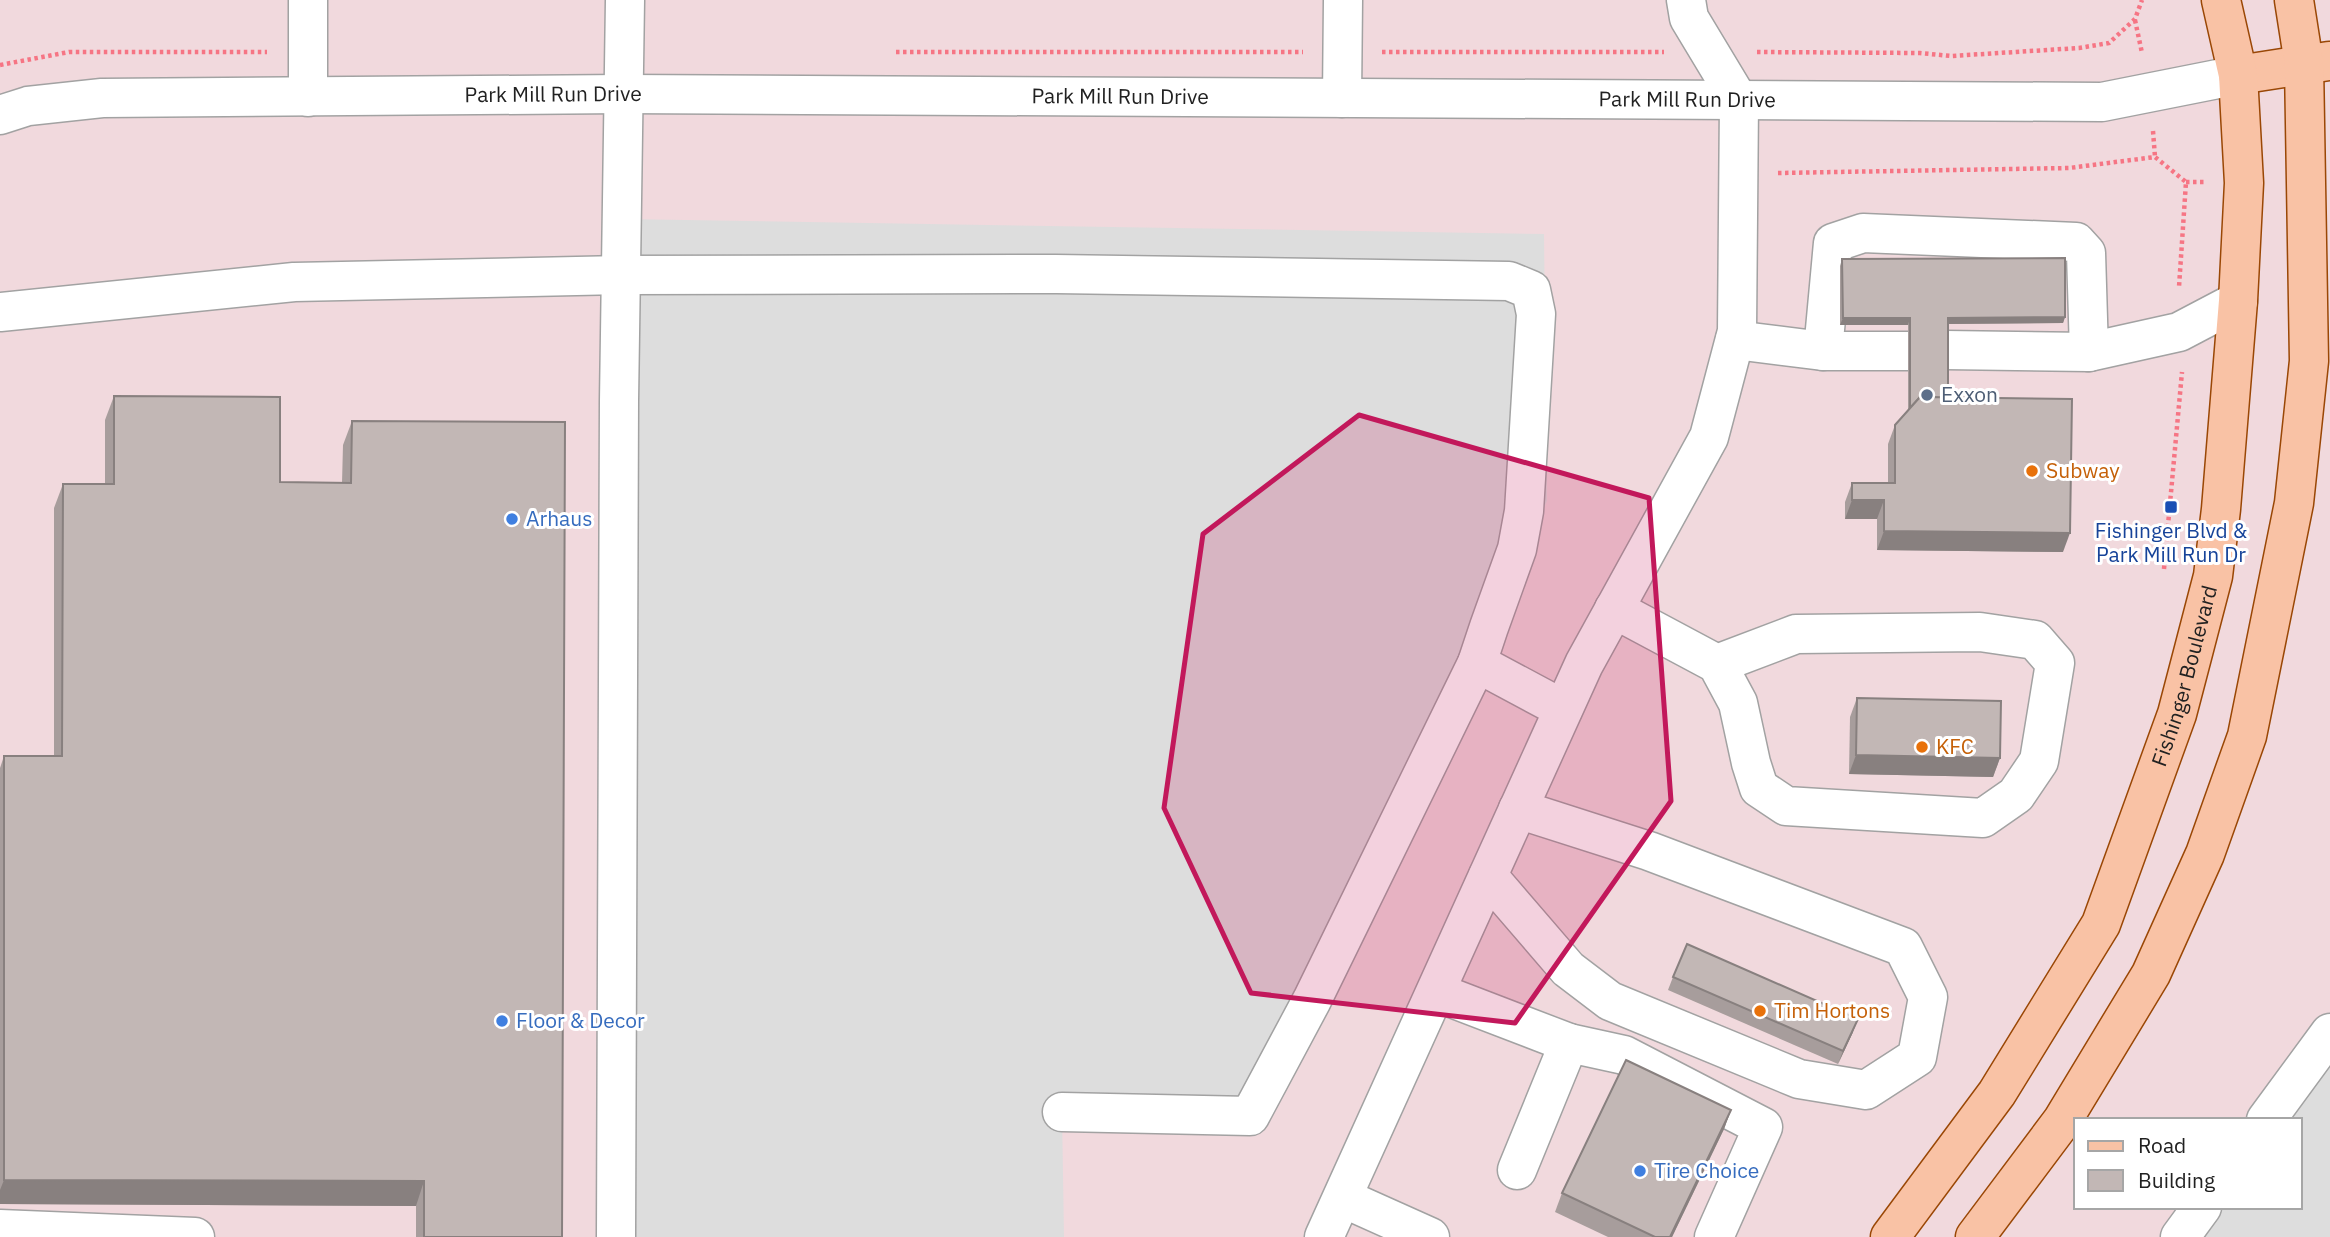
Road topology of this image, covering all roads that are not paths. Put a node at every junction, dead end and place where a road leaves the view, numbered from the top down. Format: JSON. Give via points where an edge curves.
{"nodes":[{"id":1,"x":308,"y":0,"type":"edge"},
{"id":2,"x":625,"y":0,"type":"edge"},
{"id":3,"x":1343,"y":0,"type":"edge"},
{"id":4,"x":1686,"y":0,"type":"edge"},
{"id":5,"x":2221,"y":0,"type":"edge"},
{"id":6,"x":2294,"y":0,"type":"edge"},
{"id":7,"x":2317,"y":62,"type":"edge"},
{"id":8,"x":2238,"y":75,"type":"junction"},
{"id":9,"x":623,"y":94,"type":"junction"},
{"id":10,"x":308,"y":97,"type":"junction"},
{"id":11,"x":1342,"y":98,"type":"junction"},
{"id":12,"x":1739,"y":101,"type":"junction"},
{"id":13,"x":0,"y":115,"type":"edge"},
{"id":14,"x":622,"y":275,"type":"junction"},
{"id":15,"x":2238,"y":302,"type":"junction"},
{"id":16,"x":0,"y":312,"type":"edge"},
{"id":17,"x":1735,"y":340,"type":"junction"},
{"id":18,"x":1946,"y":350,"type":"edge"},
{"id":19,"x":1823,"y":351,"type":"junction"},
{"id":20,"x":1908,"y":351,"type":"edge"},
{"id":21,"x":2089,"y":352,"type":"junction"},
{"id":22,"x":1614,"y":609,"type":"junction"},
{"id":23,"x":1477,"y":663,"type":"junction"},
{"id":24,"x":1717,"y":664,"type":"junction"},
{"id":25,"x":1563,"y":709,"type":"junction"},
{"id":26,"x":1518,"y":809,"type":"junction"},
{"id":27,"x":1488,"y":876,"type":"junction"},
{"id":28,"x":1436,"y":992,"type":"junction"},
{"id":29,"x":2330,"y":1032,"type":"edge"},
{"id":30,"x":1569,"y":1043,"type":"junction"},
{"id":31,"x":1062,"y":1112,"type":"dead end"},
{"id":32,"x":2267,"y":1118,"type":"edge"},
{"id":33,"x":1517,"y":1170,"type":"dead end"},
{"id":34,"x":1343,"y":1198,"type":"junction"},
{"id":35,"x":2201,"y":1209,"type":"edge"},
{"id":36,"x":0,"y":1228,"type":"edge"},
{"id":37,"x":75,"y":1235,"type":"edge"},
{"id":38,"x":195,"y":1237,"type":"edge"},
{"id":39,"x":616,"y":1237,"type":"edge"},
{"id":40,"x":1324,"y":1237,"type":"edge"},
{"id":41,"x":1430,"y":1237,"type":"edge"},
{"id":42,"x":1714,"y":1237,"type":"edge"},
{"id":43,"x":1890,"y":1237,"type":"edge"},
{"id":44,"x":1975,"y":1237,"type":"edge"},
{"id":45,"x":2180,"y":1237,"type":"edge"}],
"edges":[{"from":1,"to":10,"type":"street"},
{"from":2,"to":9,"type":"street"},
{"from":3,"to":11,"type":"street"},
{"from":4,"to":12,"type":"street","via":[[1689,18]]},
{"from":5,"to":8,"type":"main road","name":"Fishinger Boulevard"},
{"from":6,"to":7,"type":"main road"},
{"from":7,"to":8,"type":"main road"},
{"from":7,"to":44,"type":"main road","via":[[2309,361],[2294,503],[2247,736],[2206,854],[2151,974],[2062,1121]]},
{"from":8,"to":12,"type":"street","name":"Park Mill Run Drive","via":[[2102,102]]},
{"from":8,"to":15,"type":"main road","name":"Fishinger Boulevard","via":[[2244,183]]},
{"from":9,"to":10,"type":"street","name":"Park Mill Run Drive"},
{"from":9,"to":11,"type":"street","name":"Park Mill Run Drive"},
{"from":9,"to":14,"type":"street"},
{"from":10,"to":13,"type":"street","name":"Park Mill Run Drive","via":[[102,98],[28,106]]},
{"from":11,"to":12,"type":"street","name":"Park Mill Run Drive"},
{"from":12,"to":17,"type":"street"},
{"from":14,"to":16,"type":"street","via":[[294,282]]},
{"from":14,"to":23,"type":"street","via":[[1056,274],[1509,281],[1531,290],[1536,314],[1524,511],[1517,549]]},
{"from":14,"to":39,"type":"street"},
{"from":15,"to":21,"type":"street","via":[[2179,332]]},
{"from":15,"to":43,"type":"main road","name":"Fishinger Boulevard","via":[[2213,576],[2177,714],[2101,924],[1997,1093]]},
{"from":17,"to":19,"type":"street"},
{"from":17,"to":22,"type":"street","via":[[1709,438]]},
{"from":18,"to":21,"type":"street"},
{"from":19,"to":20,"type":"street"},
{"from":19,"to":21,"type":"street","via":[[1833,243],[1863,233],[2076,242],[2086,253]]},
{"from":22,"to":24,"type":"street"},
{"from":22,"to":25,"type":"street"},
{"from":23,"to":25,"type":"street"},
{"from":23,"to":31,"type":"street","via":[[1250,1116]]},
{"from":24,"to":24,"type":"street","via":[[1796,634],[1980,632],[2035,640],[2055,663],[2039,761],[2016,795],[1983,818],[1786,806],[1759,788],[1738,703]]},
{"from":25,"to":26,"type":"street"},
{"from":26,"to":27,"type":"street"},
{"from":26,"to":27,"type":"street","via":[[1649,851],[1903,947],[1928,997],[1917,1057],[1867,1090],[1799,1079],[1610,1001],[1568,969]]},
{"from":27,"to":28,"type":"street"},
{"from":28,"to":30,"type":"street"},
{"from":28,"to":34,"type":"street"},
{"from":29,"to":32,"type":"street"},
{"from":30,"to":33,"type":"street"},
{"from":30,"to":42,"type":"street","via":[[1624,1055],[1763,1127]]},
{"from":34,"to":40,"type":"street"},
{"from":34,"to":41,"type":"street"},
{"from":35,"to":45,"type":"street"},
{"from":36,"to":37,"type":"street"},
{"from":37,"to":38,"type":"street"}]}
